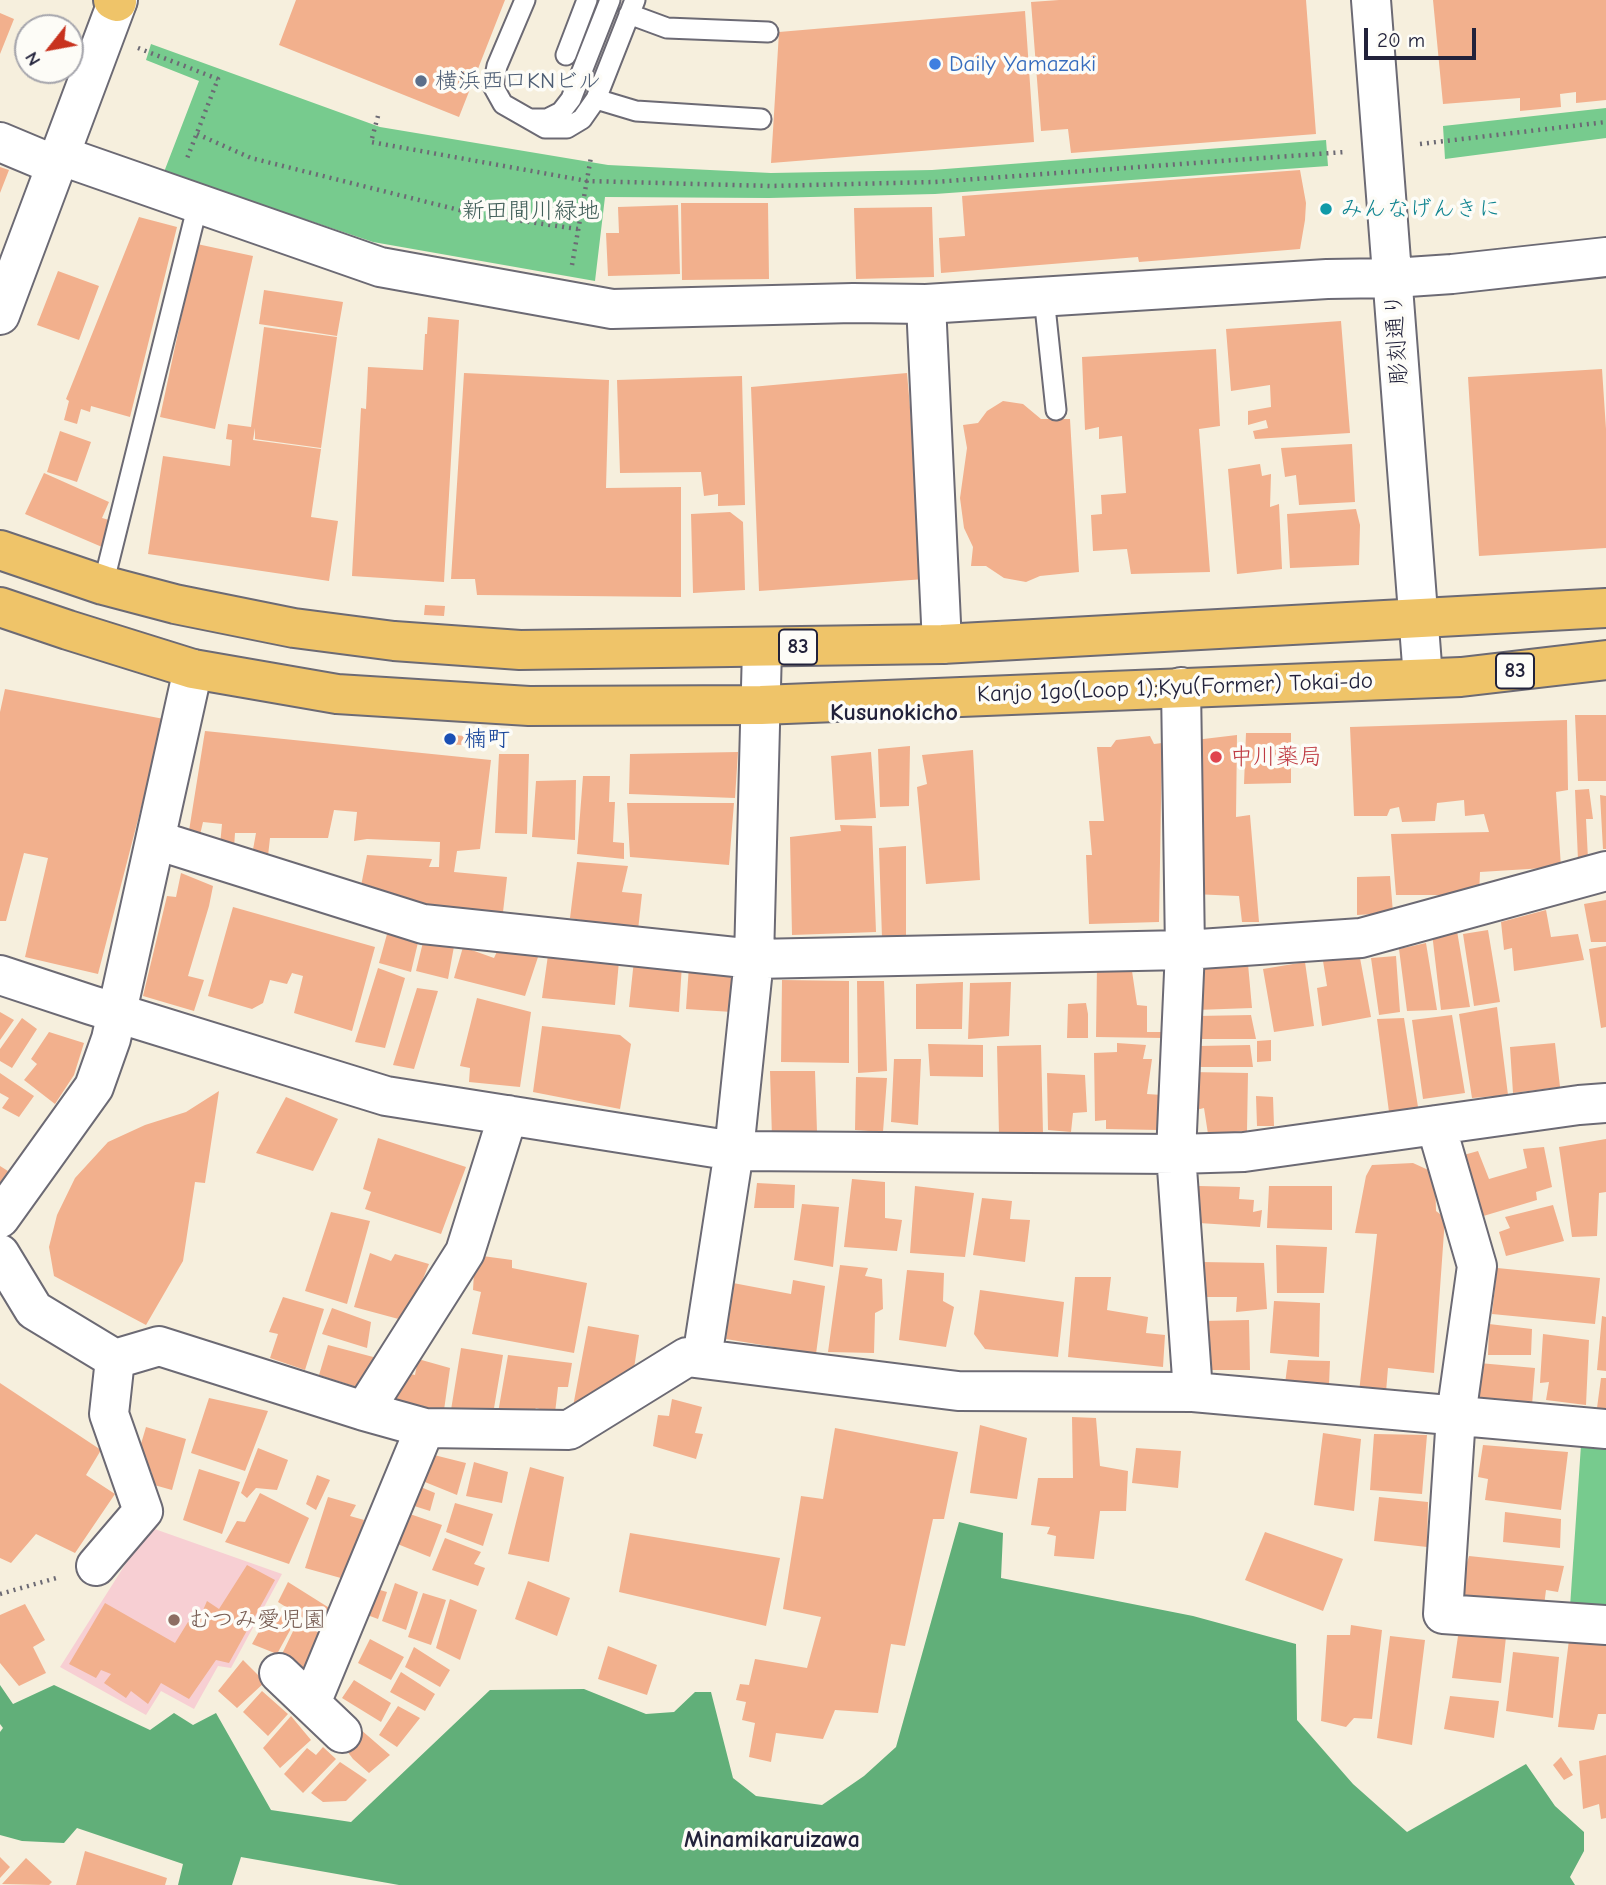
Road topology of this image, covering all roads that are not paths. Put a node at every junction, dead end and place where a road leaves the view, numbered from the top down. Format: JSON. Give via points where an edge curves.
{"nodes":[{"id":1,"x":525,"y":0,"type":"edge"},
{"id":2,"x":587,"y":0,"type":"edge"},
{"id":3,"x":610,"y":0,"type":"edge"},
{"id":4,"x":1371,"y":0,"type":"edge"},
{"id":5,"x":632,"y":7,"type":"edge"},
{"id":6,"x":113,"y":9,"type":"edge"},
{"id":7,"x":768,"y":32,"type":"dead end"},
{"id":8,"x":565,"y":55,"type":"dead end"},
{"id":9,"x":596,"y":99,"type":"junction"},
{"id":10,"x":530,"y":119,"type":"junction"},
{"id":11,"x":761,"y":119,"type":"dead end"},
{"id":12,"x":0,"y":142,"type":"edge"},
{"id":13,"x":57,"y":160,"type":"junction"},
{"id":14,"x":186,"y":200,"type":"junction"},
{"id":15,"x":1606,"y":257,"type":"edge"},
{"id":16,"x":1393,"y":278,"type":"junction"},
{"id":17,"x":1044,"y":297,"type":"junction"},
{"id":18,"x":926,"y":304,"type":"junction"},
{"id":19,"x":0,"y":314,"type":"edge"},
{"id":20,"x":1056,"y":410,"type":"dead end"},
{"id":21,"x":0,"y":550,"type":"edge"},
{"id":22,"x":103,"y":585,"type":"junction"},
{"id":23,"x":0,"y":607,"type":"edge"},
{"id":24,"x":1606,"y":608,"type":"edge"},
{"id":25,"x":1419,"y":617,"type":"junction"},
{"id":26,"x":942,"y":644,"type":"junction"},
{"id":27,"x":762,"y":648,"type":"junction"},
{"id":28,"x":1606,"y":660,"type":"edge"},
{"id":29,"x":193,"y":669,"type":"junction"},
{"id":30,"x":1423,"y":678,"type":"junction"},
{"id":31,"x":1181,"y":687,"type":"junction"},
{"id":32,"x":761,"y":705,"type":"junction"},
{"id":33,"x":156,"y":840,"type":"junction"},
{"id":34,"x":1606,"y":871,"type":"edge"},
{"id":35,"x":1185,"y":950,"type":"junction"},
{"id":36,"x":754,"y":959,"type":"junction"},
{"id":37,"x":0,"y":975,"type":"edge"},
{"id":38,"x":116,"y":1013,"type":"junction"},
{"id":39,"x":1606,"y":1103,"type":"edge"},
{"id":40,"x":508,"y":1115,"type":"junction"},
{"id":41,"x":1436,"y":1125,"type":"junction"},
{"id":42,"x":734,"y":1151,"type":"junction"},
{"id":43,"x":1176,"y":1154,"type":"junction"},
{"id":44,"x":0,"y":1218,"type":"edge"},
{"id":45,"x":0,"y":1254,"type":"edge"},
{"id":46,"x":702,"y":1358,"type":"junction"},
{"id":47,"x":116,"y":1359,"type":"junction"},
{"id":48,"x":1193,"y":1392,"type":"junction"},
{"id":49,"x":364,"y":1411,"type":"junction"},
{"id":50,"x":1456,"y":1416,"type":"junction"},
{"id":51,"x":425,"y":1428,"type":"junction"},
{"id":52,"x":1606,"y":1429,"type":"edge"},
{"id":53,"x":96,"y":1566,"type":"road end"},
{"id":54,"x":1606,"y":1625,"type":"edge"},
{"id":55,"x":279,"y":1673,"type":"dead end"},
{"id":56,"x":311,"y":1703,"type":"junction"},
{"id":57,"x":342,"y":1733,"type":"dead end"}],
"edges":[{"from":1,"to":10,"type":"lane","via":[[493,86],[503,104]]},
{"from":2,"to":8,"type":"lane"},
{"from":3,"to":10,"type":"lane","via":[[571,99],[561,113]]},
{"from":4,"to":16,"type":"street","name":"彫刻通り"},
{"from":5,"to":7,"type":"lane","via":[[667,29]]},
{"from":5,"to":9,"type":"lane"},
{"from":6,"to":13,"type":"street"},
{"from":9,"to":10,"type":"lane","via":[[582,119],[566,128],[545,128]]},
{"from":9,"to":11,"type":"lane","via":[[636,111]]},
{"from":12,"to":13,"type":"street"},
{"from":13,"to":14,"type":"street"},
{"from":13,"to":19,"type":"street"},
{"from":14,"to":18,"type":"street","via":[[380,267],[612,309]]},
{"from":14,"to":22,"type":"lane"},
{"from":15,"to":16,"type":"street"},
{"from":16,"to":17,"type":"street"},
{"from":16,"to":25,"type":"street","name":"彫刻通り"},
{"from":17,"to":18,"type":"street"},
{"from":17,"to":20,"type":"lane"},
{"from":18,"to":26,"type":"street"},
{"from":21,"to":22,"type":"main road","number":"83"},
{"from":22,"to":27,"type":"main road","number":"83","via":[[294,628],[394,641],[520,650]]},
{"from":23,"to":29,"type":"main road","name":"Kanjo 1go(Loop 1);Kyu(Former) Tokai-do","number":"83"},
{"from":24,"to":25,"type":"main road","number":"83"},
{"from":25,"to":26,"type":"main road","number":"83"},
{"from":25,"to":30,"type":"street","name":"彫刻通り"},
{"from":26,"to":27,"type":"main road","number":"83"},
{"from":27,"to":32,"type":"street"},
{"from":28,"to":30,"type":"main road","name":"Kanjo 1go(Loop 1);Kyu(Former) Tokai-do","number":"83"},
{"from":29,"to":32,"type":"main road","name":"Kanjo 1go(Loop 1);Kyu(Former) Tokai-do","number":"83","via":[[337,694],[529,706]]},
{"from":29,"to":33,"type":"street"},
{"from":30,"to":31,"type":"main road","name":"Kanjo 1go(Loop 1);Kyu(Former) Tokai-do","number":"83"},
{"from":31,"to":32,"type":"main road","name":"Kanjo 1go(Loop 1);Kyu(Former) Tokai-do","number":"83"},
{"from":31,"to":35,"type":"street"},
{"from":32,"to":36,"type":"street"},
{"from":33,"to":36,"type":"street","via":[[423,924]]},
{"from":33,"to":38,"type":"street"},
{"from":34,"to":35,"type":"street","via":[[1361,938]]},
{"from":35,"to":36,"type":"street"},
{"from":35,"to":43,"type":"street"},
{"from":36,"to":42,"type":"street"},
{"from":37,"to":38,"type":"street"},
{"from":38,"to":40,"type":"street","via":[[387,1096]]},
{"from":38,"to":44,"type":"street","via":[[94,1087]]},
{"from":39,"to":41,"type":"street"},
{"from":40,"to":42,"type":"street"},
{"from":40,"to":49,"type":"street","via":[[465,1252]]},
{"from":41,"to":43,"type":"street","via":[[1244,1152]]},
{"from":41,"to":50,"type":"street","via":[[1477,1266]]},
{"from":42,"to":43,"type":"street"},
{"from":42,"to":46,"type":"street"},
{"from":43,"to":48,"type":"street"},
{"from":45,"to":47,"type":"street","via":[[34,1310]]},
{"from":46,"to":48,"type":"street","via":[[958,1391]]},
{"from":46,"to":51,"type":"street","via":[[687,1357],[569,1430]]},
{"from":47,"to":49,"type":"street","via":[[159,1346]]},
{"from":47,"to":53,"type":"street","via":[[109,1414],[143,1511]]},
{"from":48,"to":50,"type":"street"},
{"from":49,"to":51,"type":"street"},
{"from":50,"to":52,"type":"street"},
{"from":50,"to":54,"type":"street","via":[[1443,1614]]},
{"from":51,"to":56,"type":"street"},
{"from":55,"to":56,"type":"street"},
{"from":56,"to":57,"type":"street"}]}
